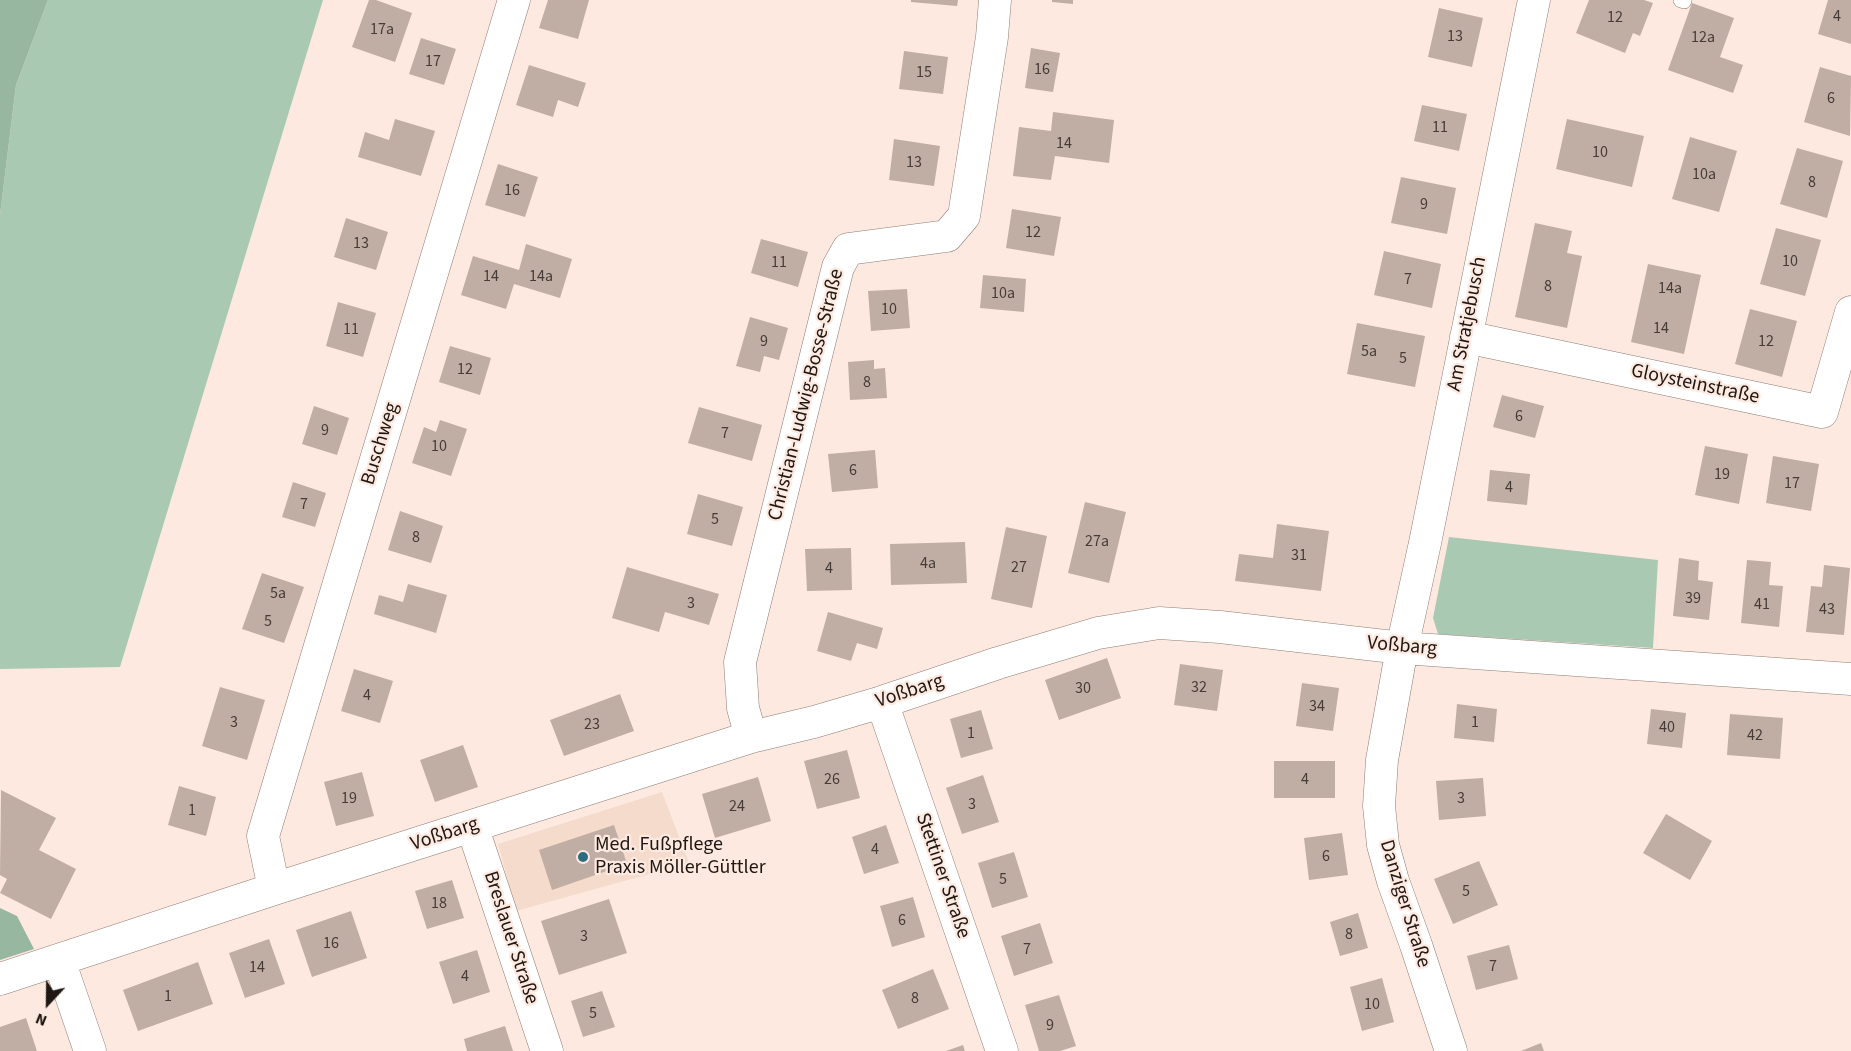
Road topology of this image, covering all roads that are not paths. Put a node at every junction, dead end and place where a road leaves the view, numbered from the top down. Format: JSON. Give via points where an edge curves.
{"nodes":[{"id":1,"x":514,"y":0,"type":"edge"},
{"id":2,"x":995,"y":0,"type":"edge"},
{"id":3,"x":1534,"y":0,"type":"edge"},
{"id":4,"x":1851,"y":312,"type":"edge"},
{"id":5,"x":1466,"y":337,"type":"junction"},
{"id":6,"x":1402,"y":648,"type":"junction"},
{"id":7,"x":1851,"y":679,"type":"edge"},
{"id":8,"x":882,"y":702,"type":"junction"},
{"id":9,"x":752,"y":737,"type":"junction"},
{"id":10,"x":472,"y":826,"type":"junction"},
{"id":11,"x":274,"y":889,"type":"junction"},
{"id":12,"x":59,"y":960,"type":"junction"},
{"id":13,"x":0,"y":979,"type":"edge"},
{"id":14,"x":90,"y":1051,"type":"edge"},
{"id":15,"x":547,"y":1051,"type":"edge"},
{"id":16,"x":1002,"y":1051,"type":"edge"},
{"id":17,"x":1451,"y":1051,"type":"edge"}],
"edges":[{"from":1,"to":11,"type":"street","name":"Buschweg","via":[[263,836]]},
{"from":2,"to":9,"type":"street","name":"Christian-Ludwig-Bosse-Straße","via":[[964,216],[947,236],[848,249],[838,267],[740,662],[743,708]]},
{"from":3,"to":5,"type":"street","name":"Am Stratjebusch"},
{"from":4,"to":5,"type":"street","name":"Gloysteinstraße","via":[[1822,412]]},
{"from":5,"to":6,"type":"street","name":"Am Stratjebusch"},
{"from":6,"to":7,"type":"street","name":"Voßbarg"},
{"from":6,"to":8,"type":"street","name":"Voßbarg","via":[[1159,623],[1098,633]]},
{"from":6,"to":17,"type":"street","name":"Danziger Straße","via":[[1378,806],[1393,881]]},
{"from":8,"to":9,"type":"street","name":"Voßbarg"},
{"from":8,"to":16,"type":"street","name":"Stettiner Straße"},
{"from":9,"to":10,"type":"street","name":"Voßbarg"},
{"from":10,"to":11,"type":"street","name":"Voßbarg"},
{"from":10,"to":15,"type":"street","name":"Breslauer Straße"},
{"from":11,"to":12,"type":"street","name":"Voßbarg"},
{"from":12,"to":13,"type":"street","name":"Voßbarg"},
{"from":12,"to":14,"type":"street"}]}
